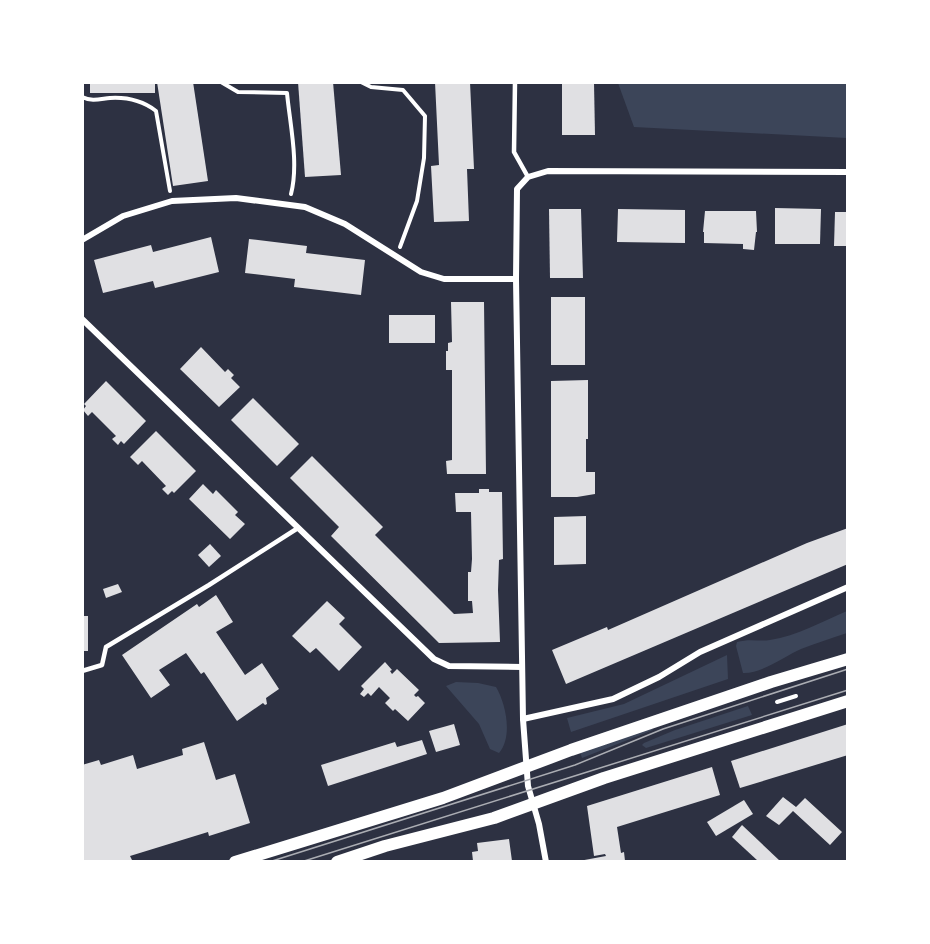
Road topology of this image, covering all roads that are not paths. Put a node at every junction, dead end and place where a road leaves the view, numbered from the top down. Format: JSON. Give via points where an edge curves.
{"nodes":[{"id":1,"x":515,"y":82,"type":"edge"},
{"id":2,"x":848,"y":172,"type":"edge"},
{"id":3,"x":528,"y":177,"type":"junction"},
{"id":4,"x":82,"y":240,"type":"edge"},
{"id":5,"x":516,"y":279,"type":"junction"},
{"id":6,"x":82,"y":319,"type":"edge"},
{"id":7,"x":298,"y":528,"type":"junction"},
{"id":8,"x":848,"y":587,"type":"edge"},
{"id":9,"x":848,"y":659,"type":"edge"},
{"id":10,"x":522,"y":668,"type":"junction"},
{"id":11,"x":82,"y":671,"type":"edge"},
{"id":12,"x":848,"y":701,"type":"edge"},
{"id":13,"x":523,"y":719,"type":"junction"},
{"id":14,"x":527,"y":765,"type":"junction"},
{"id":15,"x":532,"y":804,"type":"junction"},
{"id":16,"x":235,"y":861,"type":"edge"},
{"id":17,"x":337,"y":861,"type":"edge"},
{"id":18,"x":546,"y":861,"type":"edge"}],
"edges":[{"from":1,"to":3,"type":"lane","via":[[514,152]]},
{"from":2,"to":3,"type":"street","via":[[548,171]]},
{"from":3,"to":5,"type":"street","via":[[517,189]]},
{"from":4,"to":5,"type":"street","via":[[123,216],[172,201],[236,198],[304,207],[345,224],[421,272],[444,279]]},
{"from":5,"to":10,"type":"street"},
{"from":6,"to":7,"type":"street"},
{"from":7,"to":10,"type":"street","via":[[434,659],[449,666]]},
{"from":7,"to":11,"type":"lane","via":[[106,647],[102,665]]},
{"from":8,"to":13,"type":"street","via":[[700,652],[613,699]]},
{"from":9,"to":14,"type":"main road"},
{"from":10,"to":13,"type":"street"},
{"from":12,"to":15,"type":"main road"},
{"from":13,"to":14,"type":"street"},
{"from":14,"to":15,"type":"street"},
{"from":14,"to":16,"type":"main road","via":[[443,798]]},
{"from":15,"to":17,"type":"main road"},
{"from":15,"to":18,"type":"street"}]}
